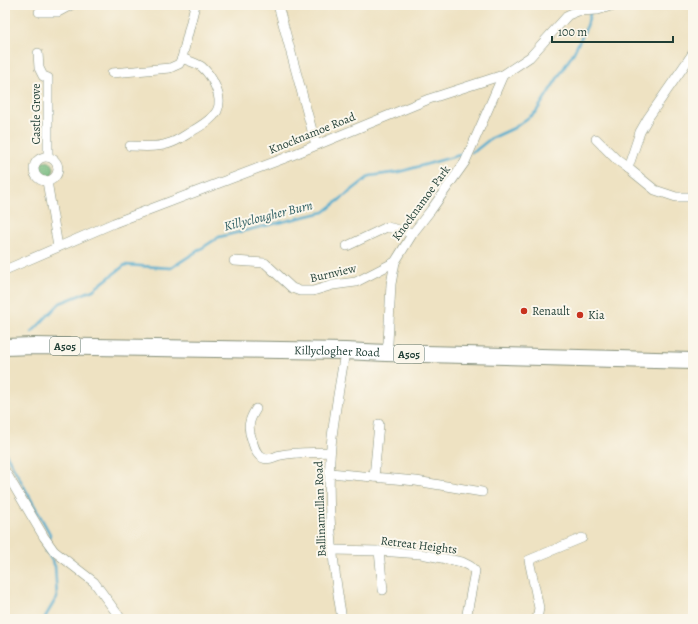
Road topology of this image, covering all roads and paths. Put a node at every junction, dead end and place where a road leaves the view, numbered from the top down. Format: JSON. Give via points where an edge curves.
{"nodes":[{"id":1,"x":71,"y":5,"type":"edge"},
{"id":2,"x":195,"y":5,"type":"edge"},
{"id":3,"x":278,"y":5,"type":"edge"},
{"id":4,"x":614,"y":5,"type":"edge"},
{"id":5,"x":39,"y":12,"type":"dead end"},
{"id":6,"x":38,"y":52,"type":"dead end"},
{"id":7,"x":693,"y":53,"type":"edge"},
{"id":8,"x":182,"y":58,"type":"junction"},
{"id":9,"x":112,"y":73,"type":"dead end"},
{"id":10,"x":503,"y":75,"type":"junction"},
{"id":11,"x":596,"y":139,"type":"dead end"},
{"id":12,"x":316,"y":145,"type":"junction"},
{"id":13,"x":130,"y":146,"type":"dead end"},
{"id":14,"x":48,"y":156,"type":"junction"},
{"id":15,"x":628,"y":168,"type":"junction"},
{"id":16,"x":47,"y":181,"type":"junction"},
{"id":17,"x":693,"y":198,"type":"edge"},
{"id":18,"x":412,"y":232,"type":"junction"},
{"id":19,"x":347,"y":246,"type":"dead end"},
{"id":20,"x":58,"y":247,"type":"junction"},
{"id":21,"x":234,"y":261,"type":"dead end"},
{"id":22,"x":395,"y":262,"type":"junction"},
{"id":23,"x":5,"y":270,"type":"edge"},
{"id":24,"x":5,"y":347,"type":"edge"},
{"id":25,"x":345,"y":351,"type":"junction"},
{"id":26,"x":386,"y":353,"type":"junction"},
{"id":27,"x":693,"y":361,"type":"edge"},
{"id":28,"x":256,"y":408,"type":"dead end"},
{"id":29,"x":379,"y":424,"type":"dead end"},
{"id":30,"x":330,"y":452,"type":"junction"},
{"id":31,"x":5,"y":471,"type":"edge"},
{"id":32,"x":330,"y":473,"type":"junction"},
{"id":33,"x":374,"y":477,"type":"junction"},
{"id":34,"x":482,"y":492,"type":"dead end"},
{"id":35,"x":582,"y":538,"type":"dead end"},
{"id":36,"x":333,"y":550,"type":"junction"},
{"id":37,"x":379,"y":551,"type":"junction"},
{"id":38,"x":383,"y":590,"type":"dead end"},
{"id":39,"x":121,"y":619,"type":"edge"},
{"id":40,"x":342,"y":619,"type":"edge"},
{"id":41,"x":466,"y":619,"type":"edge"},
{"id":42,"x":537,"y":619,"type":"edge"}],
"edges":[{"from":1,"to":5,"type":"street","via":[[58,12]]},
{"from":2,"to":8,"type":"street"},
{"from":3,"to":12,"type":"street"},
{"from":4,"to":10,"type":"street","name":"Knocknamoe Road","via":[[568,15],[530,57]]},
{"from":6,"to":14,"type":"street","name":"Castle Grove","via":[[39,68],[43,76],[48,78]]},
{"from":7,"to":15,"type":"street","via":[[640,132]]},
{"from":8,"to":9,"type":"street","via":[[179,64],[170,68]]},
{"from":8,"to":13,"type":"street","via":[[201,67],[211,77],[218,94],[218,110],[212,118],[168,144]]},
{"from":10,"to":12,"type":"street","name":"Knocknamoe Road","via":[[429,98]]},
{"from":10,"to":18,"type":"street","name":"Knocknamoe Park","via":[[467,158],[431,210]]},
{"from":11,"to":15,"type":"street","via":[[616,160]]},
{"from":12,"to":20,"type":"street","name":"Knocknamoe Road"},
{"from":14,"to":16,"type":"street","via":[[56,162],[58,172],[52,180]]},
{"from":14,"to":16,"type":"street","via":[[36,160],[33,172],[36,177]]},
{"from":15,"to":17,"type":"street","via":[[655,190],[676,197]]},
{"from":16,"to":20,"type":"street"},
{"from":18,"to":19,"type":"street","via":[[387,227]]},
{"from":18,"to":22,"type":"street","name":"Knocknamoe Park"},
{"from":20,"to":23,"type":"street","name":"Knocknamoe Road"},
{"from":21,"to":22,"type":"street","name":"Burnview","via":[[265,263],[292,288],[300,292],[356,282]]},
{"from":22,"to":26,"type":"street","name":"Knocknamoe Park"},
{"from":24,"to":25,"type":"highway","name":"Killyclogher Road","number":"A505"},
{"from":25,"to":26,"type":"highway","name":"Killyclogher Road","number":"A505"},
{"from":25,"to":30,"type":"street","name":"Ballinamullan Road"},
{"from":26,"to":27,"type":"highway","name":"Killyclogher Road","number":"A505"},
{"from":28,"to":30,"type":"street","via":[[251,416],[248,431],[255,450],[262,458]]},
{"from":29,"to":33,"type":"street"},
{"from":30,"to":32,"type":"street","name":"Ballinamullan Road"},
{"from":31,"to":39,"type":"street","via":[[54,551],[94,582]]},
{"from":32,"to":33,"type":"street"},
{"from":32,"to":36,"type":"street","name":"Ballinamullan Road"},
{"from":33,"to":34,"type":"street"},
{"from":35,"to":42,"type":"street","via":[[529,560],[539,608]]},
{"from":36,"to":37,"type":"street","name":"Retreat Heights"},
{"from":36,"to":40,"type":"street","name":"Ballinamullan Road"},
{"from":37,"to":38,"type":"street"},
{"from":37,"to":41,"type":"street","name":"Retreat Heights","via":[[422,554],[470,566],[475,571]]}]}
